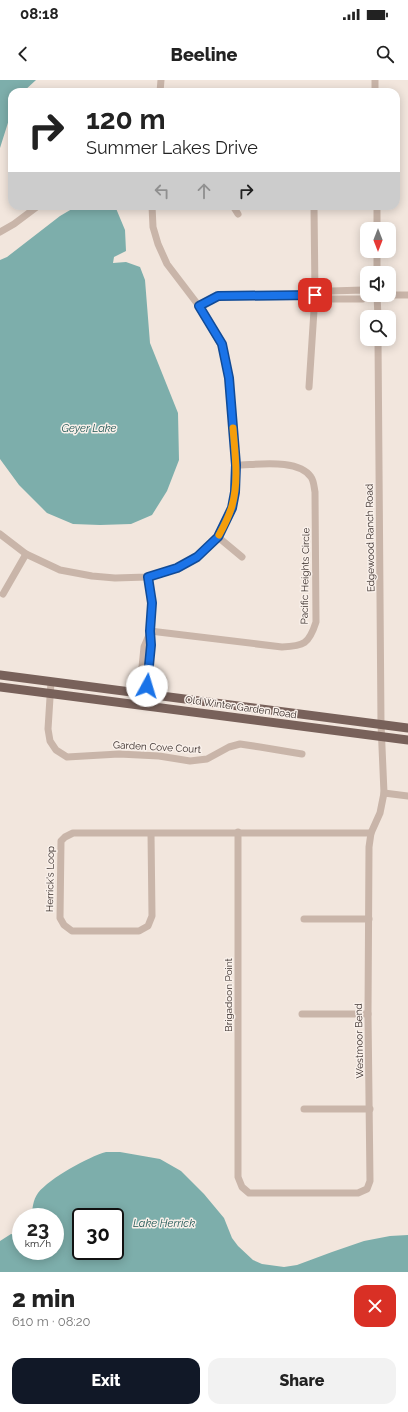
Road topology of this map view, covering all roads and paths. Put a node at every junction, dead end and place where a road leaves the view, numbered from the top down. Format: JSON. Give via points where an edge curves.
{"nodes":[{"id":1,"x":33,"y":210,"type":"edge"},
{"id":2,"x":152,"y":210,"type":"edge"},
{"id":3,"x":236,"y":210,"type":"edge"},
{"id":4,"x":314,"y":210,"type":"edge"},
{"id":5,"x":376,"y":210,"type":"edge"},
{"id":6,"x":238,"y":214,"type":"dead end"},
{"id":7,"x":377,"y":222,"type":"edge"},
{"id":8,"x":0,"y":232,"type":"edge"},
{"id":9,"x":360,"y":290,"type":"edge"},
{"id":10,"x":315,"y":295,"type":"junction"},
{"id":11,"x":396,"y":295,"type":"edge"},
{"id":12,"x":408,"y":295,"type":"edge"},
{"id":13,"x":360,"y":299,"type":"edge"},
{"id":14,"x":199,"y":306,"type":"junction"},
{"id":15,"x":378,"y":346,"type":"edge"},
{"id":16,"x":309,"y":387,"type":"dead end"},
{"id":17,"x":236,"y":465,"type":"junction"},
{"id":18,"x":0,"y":534,"type":"edge"},
{"id":19,"x":218,"y":537,"type":"junction"},
{"id":20,"x":26,"y":554,"type":"junction"},
{"id":21,"x":242,"y":556,"type":"dead end"},
{"id":22,"x":148,"y":577,"type":"junction"},
{"id":23,"x":3,"y":594,"type":"dead end"},
{"id":24,"x":150,"y":631,"type":"junction"},
{"id":25,"x":0,"y":675,"type":"edge"},
{"id":26,"x":51,"y":682,"type":"junction"},
{"id":27,"x":0,"y":687,"type":"edge"},
{"id":28,"x":49,"y":693,"type":"junction"},
{"id":29,"x":142,"y":694,"type":"junction"},
{"id":30,"x":140,"y":704,"type":"junction"},
{"id":31,"x":381,"y":724,"type":"junction"},
{"id":32,"x":408,"y":728,"type":"edge"},
{"id":33,"x":382,"y":736,"type":"junction"},
{"id":34,"x":408,"y":740,"type":"edge"},
{"id":35,"x":302,"y":754,"type":"dead end"},
{"id":36,"x":384,"y":793,"type":"junction"},
{"id":37,"x":408,"y":796,"type":"edge"},
{"id":38,"x":238,"y":832,"type":"junction"},
{"id":39,"x":151,"y":833,"type":"junction"},
{"id":40,"x":371,"y":833,"type":"junction"},
{"id":41,"x":304,"y":918,"type":"dead end"},
{"id":42,"x":369,"y":919,"type":"junction"},
{"id":43,"x":302,"y":1014,"type":"dead end"},
{"id":44,"x":368,"y":1014,"type":"junction"},
{"id":45,"x":304,"y":1109,"type":"dead end"},
{"id":46,"x":370,"y":1109,"type":"junction"},
{"id":47,"x":238,"y":1158,"type":"joint"}],
"edges":[{"from":1,"to":8,"type":"street"},
{"from":2,"to":14,"type":"street","via":[[158,244],[167,264]]},
{"from":3,"to":6,"type":"street"},
{"from":4,"to":10,"type":"street"},
{"from":5,"to":7,"type":"street"},
{"from":9,"to":10,"type":"street","via":[[331,291]]},
{"from":10,"to":13,"type":"street","via":[[331,299]]},
{"from":10,"to":14,"type":"street","via":[[218,296]]},
{"from":10,"to":16,"type":"street"},
{"from":11,"to":12,"type":"street"},
{"from":14,"to":17,"type":"street","via":[[222,344],[229,378]]},
{"from":15,"to":31,"type":"street","name":"Edgewood Ranch Road"},
{"from":17,"to":19,"type":"street","via":[[232,508]]},
{"from":17,"to":24,"type":"street","name":"Pacific Heights Circle","via":[[289,464],[301,468],[313,481],[316,492],[316,622],[312,637],[298,646],[282,647]]},
{"from":18,"to":20,"type":"street"},
{"from":19,"to":21,"type":"street"},
{"from":19,"to":22,"type":"street","via":[[197,557],[177,568]]},
{"from":20,"to":22,"type":"street","via":[[60,570],[115,578]]},
{"from":20,"to":23,"type":"street"},
{"from":22,"to":24,"type":"street","via":[[152,603]]},
{"from":24,"to":29,"type":"street","via":[[144,647]]},
{"from":25,"to":26,"type":"main road","name":"Old Winter Garden Road"},
{"from":26,"to":28,"type":"street","name":"Garden Cove Court"},
{"from":26,"to":29,"type":"main road","name":"Old Winter Garden Road"},
{"from":27,"to":28,"type":"main road","name":"Old Winter Garden Road"},
{"from":28,"to":30,"type":"main road","name":"Old Winter Garden Road"},
{"from":28,"to":35,"type":"street","name":"Garden Cove Court","via":[[50,741],[56,750],[66,757],[119,754],[190,761],[207,759],[240,744]]},
{"from":29,"to":30,"type":"street"},
{"from":29,"to":31,"type":"main road","name":"Old Winter Garden Road"},
{"from":30,"to":33,"type":"main road","name":"Old Winter Garden Road"},
{"from":31,"to":32,"type":"main road","name":"Old Winter Garden Road"},
{"from":31,"to":33,"type":"street","name":"Edgewood Ranch Road"},
{"from":33,"to":34,"type":"main road","name":"Old Winter Garden Road"},
{"from":33,"to":36,"type":"street","name":"Westmoor Bend"},
{"from":36,"to":37,"type":"street"},
{"from":36,"to":40,"type":"street","name":"Westmoor Bend","via":[[380,813]]},
{"from":38,"to":39,"type":"street","name":"Herrick's Loop"},
{"from":38,"to":40,"type":"street","name":"Herrick's Loop"},
{"from":38,"to":47,"type":"street","name":"Brigadoon Point"},
{"from":39,"to":39,"type":"street","name":"Herrick's Loop","via":[[74,833],[61,841],[60,918],[64,926],[72,931],[139,931],[148,926],[152,916]]},
{"from":40,"to":42,"type":"street","name":"Westmoor Bend"},
{"from":41,"to":42,"type":"street"},
{"from":42,"to":44,"type":"street","name":"Westmoor Bend"},
{"from":43,"to":44,"type":"street"},
{"from":44,"to":46,"type":"street","name":"Westmoor Bend"},
{"from":45,"to":46,"type":"street"},
{"from":46,"to":47,"type":"street","name":"Westmoor Bend","via":[[370,1181],[366,1189],[358,1193],[249,1193],[242,1187],[238,1177]]}]}
